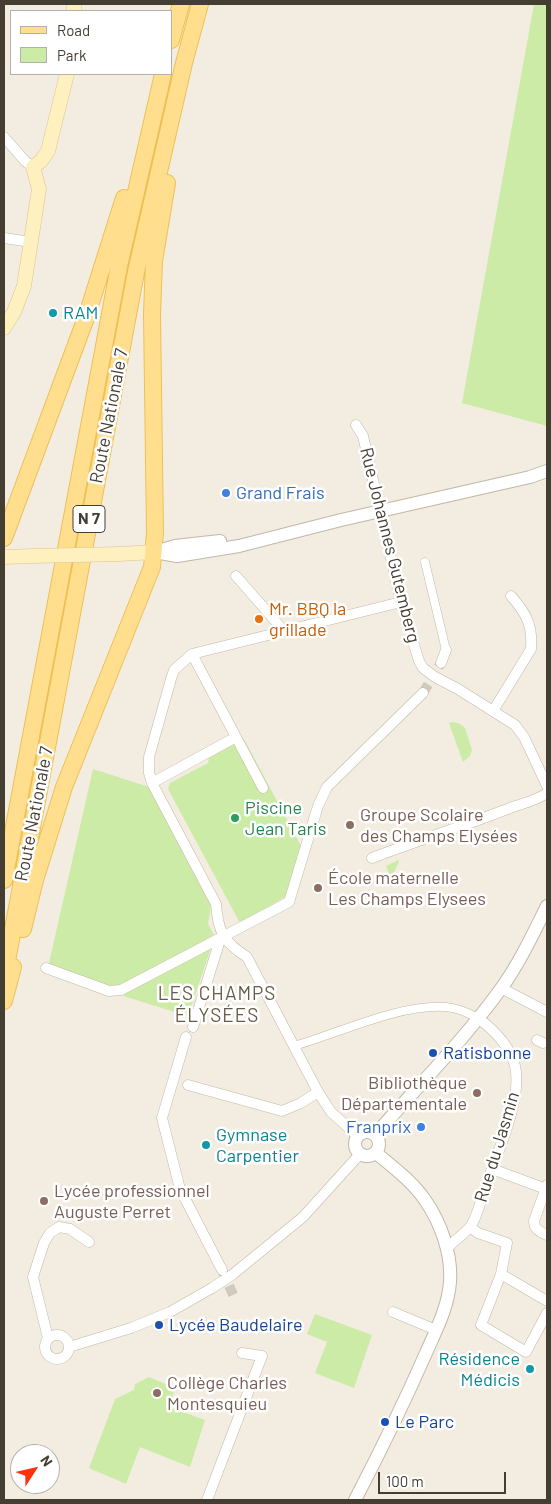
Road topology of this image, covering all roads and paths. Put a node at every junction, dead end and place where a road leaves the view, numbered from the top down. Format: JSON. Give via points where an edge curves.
{"nodes":[{"id":1,"x":180,"y":4,"type":"edge"},
{"id":2,"x":200,"y":4,"type":"edge"},
{"id":3,"x":172,"y":36,"type":"edge"},
{"id":4,"x":184,"y":63,"type":"junction"},
{"id":5,"x":67,"y":75,"type":"edge"},
{"id":6,"x":163,"y":75,"type":"edge"},
{"id":7,"x":159,"y":91,"type":"junction"},
{"id":8,"x":4,"y":137,"type":"edge"},
{"id":9,"x":33,"y":167,"type":"junction"},
{"id":10,"x":4,"y":238,"type":"edge"},
{"id":11,"x":31,"y":242,"type":"junction"},
{"id":12,"x":4,"y":328,"type":"edge"},
{"id":13,"x":356,"y":425,"type":"dead end"},
{"id":14,"x":547,"y":471,"type":"edge"},
{"id":15,"x":547,"y":475,"type":"edge"},
{"id":16,"x":530,"y":477,"type":"junction"},
{"id":17,"x":381,"y":511,"type":"junction"},
{"id":18,"x":4,"y":538,"type":"edge"},
{"id":19,"x":155,"y":552,"type":"junction"},
{"id":20,"x":4,"y":557,"type":"edge"},
{"id":21,"x":425,"y":562,"type":"dead end"},
{"id":22,"x":236,"y":576,"type":"dead end"},
{"id":23,"x":510,"y":596,"type":"dead end"},
{"id":24,"x":401,"y":602,"type":"junction"},
{"id":25,"x":282,"y":631,"type":"junction"},
{"id":26,"x":446,"y":650,"type":"joint"},
{"id":27,"x":192,"y":654,"type":"junction"},
{"id":28,"x":441,"y":663,"type":"tunnel mouth"},
{"id":29,"x":423,"y":693,"type":"tunnel mouth"},
{"id":30,"x":493,"y":711,"type":"junction"},
{"id":31,"x":236,"y":737,"type":"junction"},
{"id":32,"x":152,"y":783,"type":"junction"},
{"id":33,"x":547,"y":786,"type":"edge"},
{"id":34,"x":263,"y":788,"type":"dead end"},
{"id":35,"x":547,"y":793,"type":"edge"},
{"id":36,"x":372,"y":858,"type":"dead end"},
{"id":37,"x":4,"y":880,"type":"edge"},
{"id":38,"x":547,"y":906,"type":"edge"},
{"id":39,"x":221,"y":940,"type":"junction"},
{"id":40,"x":46,"y":968,"type":"dead end"},
{"id":41,"x":4,"y":977,"type":"edge"},
{"id":42,"x":502,"y":988,"type":"junction"},
{"id":43,"x":4,"y":1001,"type":"edge"},
{"id":44,"x":547,"y":1012,"type":"edge"},
{"id":45,"x":478,"y":1018,"type":"junction"},
{"id":46,"x":193,"y":1027,"type":"dead end"},
{"id":47,"x":186,"y":1037,"type":"dead end"},
{"id":48,"x":294,"y":1046,"type":"junction"},
{"id":49,"x":188,"y":1085,"type":"dead end"},
{"id":50,"x":318,"y":1092,"type":"junction"},
{"id":51,"x":375,"y":1135,"type":"junction"},
{"id":52,"x":358,"y":1136,"type":"junction"},
{"id":53,"x":376,"y":1153,"type":"junction"},
{"id":54,"x":360,"y":1154,"type":"junction"},
{"id":55,"x":492,"y":1169,"type":"junction"},
{"id":56,"x":546,"y":1187,"type":"edge"},
{"id":57,"x":470,"y":1227,"type":"junction"},
{"id":58,"x":547,"y":1235,"type":"edge"},
{"id":59,"x":89,"y":1242,"type":"dead end"},
{"id":60,"x":447,"y":1248,"type":"junction"},
{"id":61,"x":222,"y":1270,"type":"tunnel mouth"},
{"id":62,"x":501,"y":1274,"type":"junction"},
{"id":63,"x":547,"y":1301,"type":"edge"},
{"id":64,"x":393,"y":1312,"type":"dead end"},
{"id":65,"x":547,"y":1313,"type":"edge"},
{"id":66,"x":436,"y":1330,"type":"junction"},
{"id":67,"x":48,"y":1338,"type":"junction"},
{"id":68,"x":69,"y":1348,"type":"junction"},
{"id":69,"x":242,"y":1353,"type":"dead end"},
{"id":70,"x":207,"y":1500,"type":"edge"},
{"id":71,"x":355,"y":1500,"type":"edge"}],
"edges":[{"from":1,"to":3,"type":"main road"},
{"from":2,"to":4,"type":"main road","number":"N 7"},
{"from":4,"to":19,"type":"main road","via":[[187,84],[154,261]]},
{"from":4,"to":41,"type":"main road","name":"Route Nationale 7","number":"N 7","via":[[136,272]]},
{"from":5,"to":9,"type":"main road","via":[[48,151]]},
{"from":6,"to":7,"type":"main road","number":"N 7"},
{"from":7,"to":18,"type":"main road","via":[[87,315]]},
{"from":7,"to":37,"type":"main road","name":"Route Nationale 7","number":"N 7","via":[[119,266]]},
{"from":8,"to":9,"type":"street"},
{"from":9,"to":11,"type":"main road","via":[[39,189]]},
{"from":10,"to":11,"type":"street"},
{"from":11,"to":12,"type":"main road","via":[[24,286]]},
{"from":13,"to":17,"type":"street","name":"Rue Johannes Gutemberg","via":[[363,436]]},
{"from":14,"to":16,"type":"street"},
{"from":15,"to":16,"type":"street"},
{"from":16,"to":17,"type":"street"},
{"from":17,"to":19,"type":"street","via":[[239,546],[176,556]]},
{"from":17,"to":24,"type":"street","name":"Rue Johannes Gutemberg"},
{"from":19,"to":20,"type":"main road","bridge":true},
{"from":19,"to":43,"type":"main road","via":[[152,567],[64,787],[35,880]]},
{"from":21,"to":26,"type":"street"},
{"from":22,"to":25,"type":"street"},
{"from":23,"to":30,"type":"street","via":[[525,612],[532,639],[531,649]]},
{"from":24,"to":25,"type":"street"},
{"from":24,"to":30,"type":"street","name":"Rue Johannes Gutemberg","via":[[423,668]]},
{"from":25,"to":27,"type":"street"},
{"from":26,"to":28,"type":"street"},
{"from":27,"to":31,"type":"street"},
{"from":27,"to":32,"type":"street","via":[[174,670],[171,679],[148,757]]},
{"from":29,"to":39,"type":"street","via":[[327,787],[318,806],[289,902]]},
{"from":30,"to":33,"type":"street","name":"Rue Johannes Gutemberg","via":[[515,725]]},
{"from":31,"to":32,"type":"street"},
{"from":31,"to":34,"type":"street"},
{"from":32,"to":39,"type":"street","via":[[216,904]]},
{"from":35,"to":36,"type":"street","via":[[533,801]]},
{"from":38,"to":42,"type":"street","via":[[532,939]]},
{"from":39,"to":40,"type":"street","via":[[121,990],[109,991]]},
{"from":39,"to":46,"type":"street"},
{"from":39,"to":48,"type":"street","via":[[247,958]]},
{"from":42,"to":44,"type":"street"},
{"from":42,"to":45,"type":"street"},
{"from":45,"to":48,"type":"street","via":[[444,1006],[408,1009]]},
{"from":45,"to":51,"type":"street"},
{"from":45,"to":55,"type":"street","name":"Rue du Jasmin","via":[[508,1050],[515,1065],[517,1082],[513,1106]]},
{"from":47,"to":61,"type":"street","via":[[162,1118],[182,1194]]},
{"from":48,"to":50,"type":"street"},
{"from":49,"to":50,"type":"street","via":[[282,1111]]},
{"from":50,"to":52,"type":"street","via":[[330,1112]]},
{"from":51,"to":52,"type":"street","via":[[367,1132]]},
{"from":51,"to":53,"type":"street","via":[[379,1145]]},
{"from":52,"to":54,"type":"street","via":[[355,1144]]},
{"from":53,"to":54,"type":"street"},
{"from":53,"to":60,"type":"street","via":[[425,1199]]},
{"from":54,"to":68,"type":"street","via":[[303,1217],[232,1275],[170,1312]]},
{"from":55,"to":56,"type":"street"},
{"from":55,"to":57,"type":"street","name":"Rue du Jasmin"},
{"from":56,"to":58,"type":"street","via":[[534,1226]]},
{"from":57,"to":60,"type":"street","name":"Rue du Jasmin"},
{"from":57,"to":62,"type":"street","via":[[507,1243]]},
{"from":59,"to":67,"type":"street","via":[[70,1229],[59,1227],[44,1243],[32,1277]]},
{"from":60,"to":66,"type":"street","via":[[450,1282],[447,1303]]},
{"from":62,"to":63,"type":"street"},
{"from":62,"to":65,"type":"street","via":[[481,1325],[526,1352]]},
{"from":64,"to":66,"type":"street"},
{"from":66,"to":71,"type":"street"},
{"from":67,"to":68,"type":"street","via":[[57,1334],[62,1336]]},
{"from":67,"to":68,"type":"street","via":[[45,1346],[52,1358],[64,1356]]},
{"from":69,"to":70,"type":"street","via":[[262,1356]]}]}
